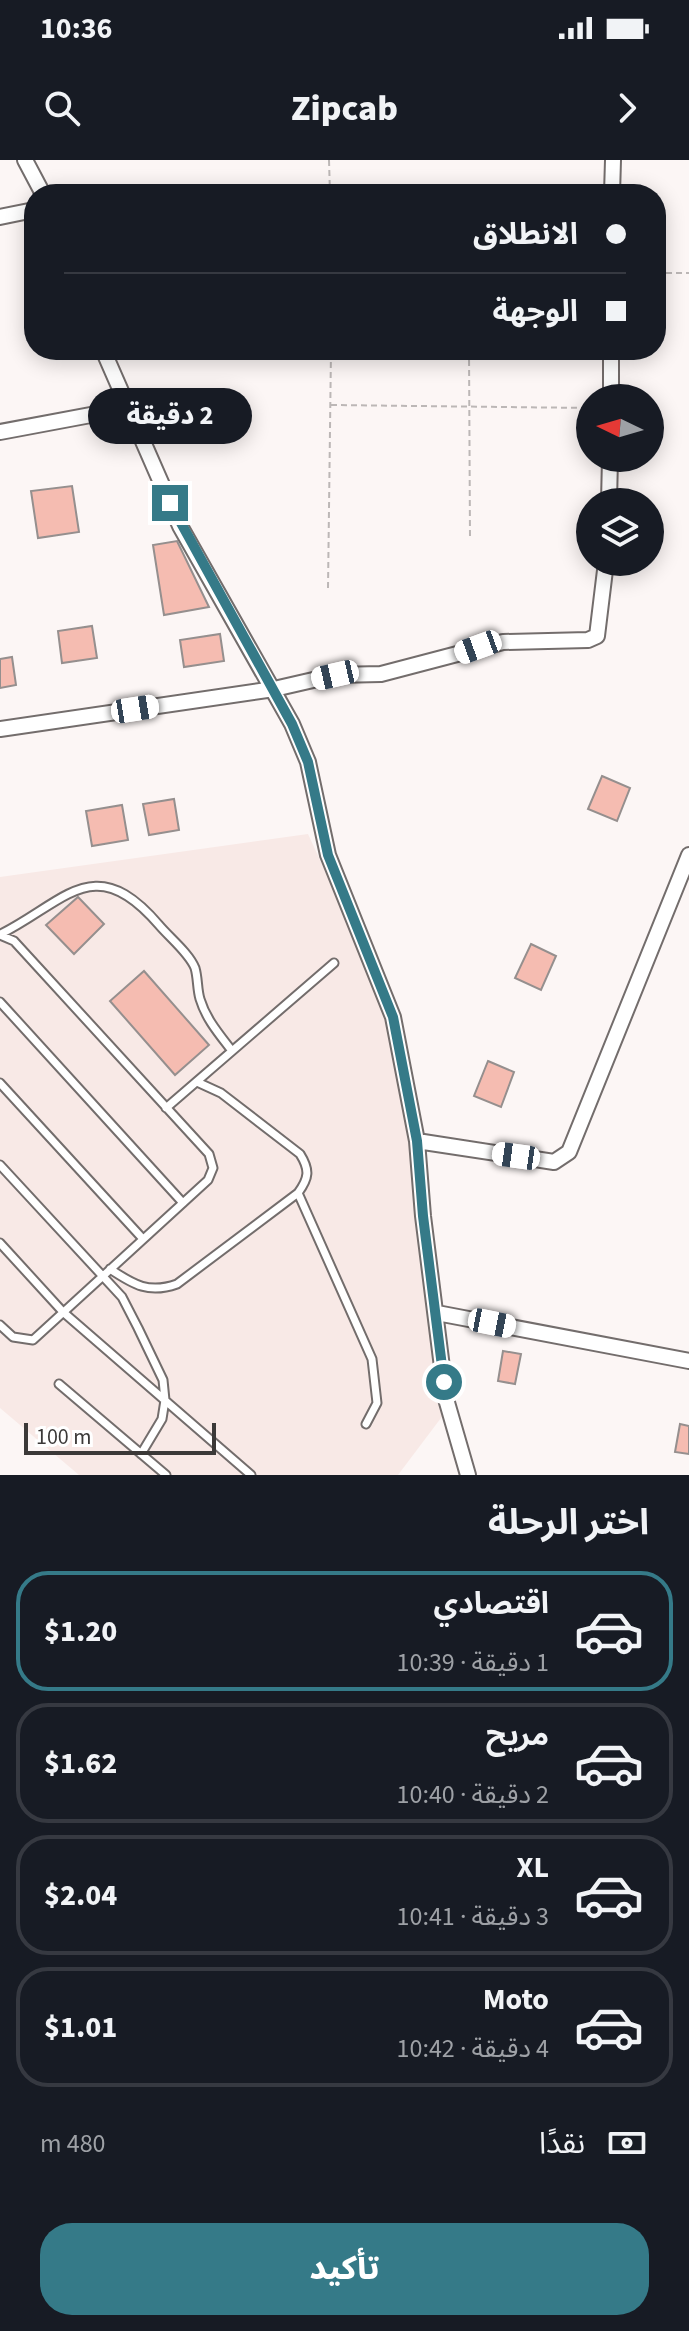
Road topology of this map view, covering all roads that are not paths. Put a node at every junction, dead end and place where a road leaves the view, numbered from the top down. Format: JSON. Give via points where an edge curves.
{"nodes":[{"id":1,"x":25,"y":160,"type":"edge"},
{"id":2,"x":613,"y":160,"type":"edge"},
{"id":3,"x":38,"y":184,"type":"edge"},
{"id":4,"x":612,"y":184,"type":"edge"},
{"id":5,"x":24,"y":212,"type":"edge"},
{"id":6,"x":0,"y":217,"type":"edge"},
{"id":7,"x":107,"y":360,"type":"edge"},
{"id":8,"x":611,"y":360,"type":"edge"},
{"id":9,"x":611,"y":384,"type":"edge"},
{"id":10,"x":128,"y":408,"type":"junction"},
{"id":11,"x":0,"y":432,"type":"edge"},
{"id":12,"x":604,"y":576,"type":"edge"},
{"id":13,"x":274,"y":689,"type":"junction"},
{"id":14,"x":0,"y":729,"type":"edge"},
{"id":15,"x":689,"y":855,"type":"edge"},
{"id":16,"x":0,"y":934,"type":"edge"},
{"id":17,"x":334,"y":963,"type":"dead end"},
{"id":18,"x":0,"y":1002,"type":"edge"},
{"id":19,"x":232,"y":1051,"type":"junction"},
{"id":20,"x":197,"y":1082,"type":"junction"},
{"id":21,"x":0,"y":1083,"type":"edge"},
{"id":22,"x":166,"y":1108,"type":"junction"},
{"id":23,"x":417,"y":1141,"type":"junction"},
{"id":24,"x":0,"y":1165,"type":"edge"},
{"id":25,"x":298,"y":1193,"type":"junction"},
{"id":26,"x":183,"y":1203,"type":"junction"},
{"id":27,"x":143,"y":1239,"type":"junction"},
{"id":28,"x":0,"y":1243,"type":"edge"},
{"id":29,"x":110,"y":1269,"type":"junction"},
{"id":30,"x":102,"y":1276,"type":"junction"},
{"id":31,"x":63,"y":1312,"type":"junction"},
{"id":32,"x":437,"y":1313,"type":"junction"},
{"id":33,"x":0,"y":1325,"type":"edge"},
{"id":34,"x":689,"y":1361,"type":"edge"},
{"id":35,"x":59,"y":1384,"type":"dead end"},
{"id":36,"x":165,"y":1400,"type":"junction"},
{"id":37,"x":366,"y":1424,"type":"dead end"},
{"id":38,"x":141,"y":1454,"type":"junction"},
{"id":39,"x":166,"y":1475,"type":"edge"},
{"id":40,"x":251,"y":1475,"type":"edge"},
{"id":41,"x":468,"y":1475,"type":"edge"}],
"edges":[{"from":1,"to":3,"type":"street"},
{"from":2,"to":4,"type":"street"},
{"from":5,"to":6,"type":"street"},
{"from":7,"to":10,"type":"street"},
{"from":8,"to":9,"type":"street"},
{"from":10,"to":11,"type":"street"},
{"from":10,"to":13,"type":"street","via":[[180,526]]},
{"from":12,"to":13,"type":"street","via":[[597,636],[588,640],[503,642],[421,666],[335,675]]},
{"from":13,"to":14,"type":"street"},
{"from":13,"to":23,"type":"street","via":[[308,762],[328,855],[393,1017]]},
{"from":15,"to":23,"type":"street","via":[[562,1160]]},
{"from":16,"to":19,"type":"lane","via":[[74,890],[98,887],[136,898],[194,966],[211,1025]]},
{"from":16,"to":22,"type":"lane","via":[[14,941]]},
{"from":17,"to":19,"type":"lane"},
{"from":18,"to":26,"type":"lane"},
{"from":19,"to":20,"type":"lane"},
{"from":20,"to":22,"type":"lane"},
{"from":20,"to":25,"type":"lane","via":[[221,1093],[300,1154],[308,1167]]},
{"from":21,"to":27,"type":"lane"},
{"from":22,"to":26,"type":"lane","via":[[209,1154],[213,1168],[208,1180]]},
{"from":23,"to":32,"type":"street"},
{"from":24,"to":30,"type":"lane"},
{"from":25,"to":29,"type":"lane","via":[[177,1284],[158,1291],[144,1289]]},
{"from":25,"to":37,"type":"lane","via":[[372,1359],[377,1403]]},
{"from":26,"to":27,"type":"lane"},
{"from":27,"to":29,"type":"lane"},
{"from":28,"to":31,"type":"lane"},
{"from":29,"to":30,"type":"lane"},
{"from":30,"to":31,"type":"lane"},
{"from":30,"to":36,"type":"lane","via":[[122,1297],[138,1328],[163,1380]]},
{"from":31,"to":33,"type":"lane","via":[[33,1340],[13,1337]]},
{"from":31,"to":36,"type":"lane"},
{"from":32,"to":34,"type":"street"},
{"from":32,"to":41,"type":"street","via":[[446,1399]]},
{"from":35,"to":38,"type":"lane"},
{"from":36,"to":38,"type":"lane","via":[[162,1419]]},
{"from":36,"to":40,"type":"lane"},
{"from":38,"to":39,"type":"lane"}]}
